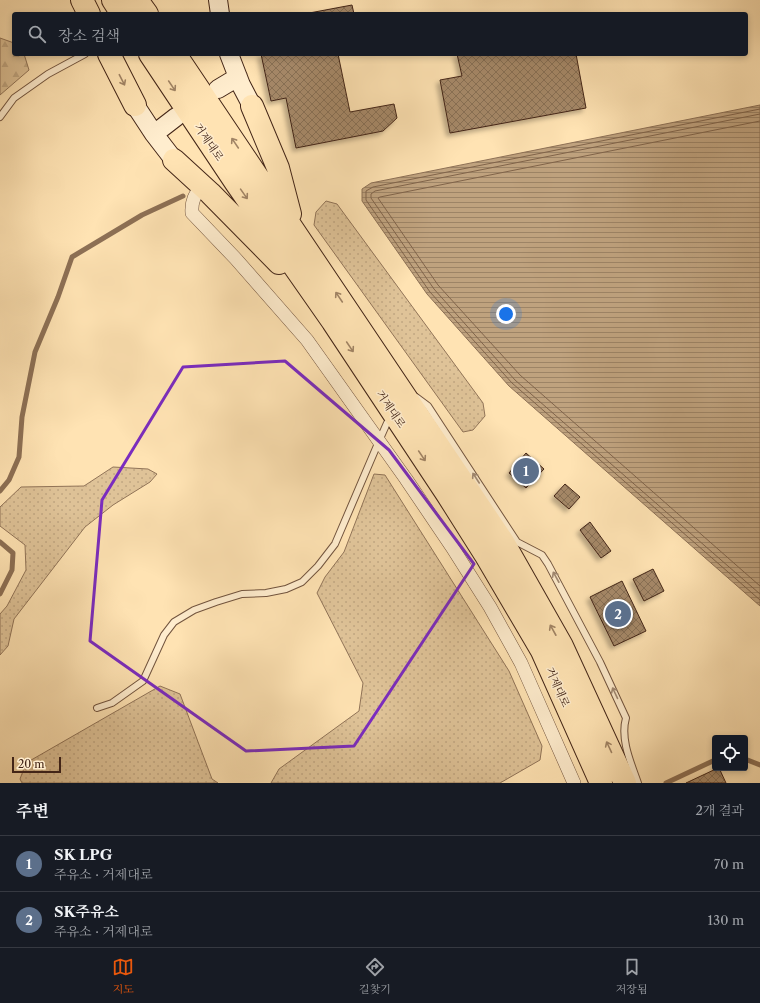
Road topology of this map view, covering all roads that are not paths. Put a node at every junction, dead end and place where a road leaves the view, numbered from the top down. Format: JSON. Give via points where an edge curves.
{"nodes":[{"id":1,"x":82,"y":0,"type":"edge"},
{"id":2,"x":113,"y":0,"type":"edge"},
{"id":3,"x":137,"y":0,"type":"edge"},
{"id":4,"x":218,"y":0,"type":"edge"},
{"id":5,"x":87,"y":12,"type":"edge"},
{"id":6,"x":121,"y":12,"type":"edge"},
{"id":7,"x":146,"y":12,"type":"edge"},
{"id":8,"x":220,"y":12,"type":"edge"},
{"id":9,"x":81,"y":56,"type":"edge"},
{"id":10,"x":110,"y":56,"type":"edge"},
{"id":11,"x":151,"y":56,"type":"edge"},
{"id":12,"x":176,"y":56,"type":"edge"},
{"id":13,"x":230,"y":56,"type":"edge"},
{"id":14,"x":238,"y":77,"type":"junction"},
{"id":15,"x":218,"y":89,"type":"dead end"},
{"id":16,"x":135,"y":105,"type":"joint"},
{"id":17,"x":252,"y":106,"type":"joint"},
{"id":18,"x":0,"y":117,"type":"edge"},
{"id":19,"x":176,"y":117,"type":"dead end"},
{"id":20,"x":154,"y":134,"type":"junction"},
{"id":21,"x":174,"y":160,"type":"joint"},
{"id":22,"x":202,"y":185,"type":"junction"},
{"id":23,"x":293,"y":229,"type":"junction"},
{"id":24,"x":333,"y":322,"type":"junction"},
{"id":25,"x":399,"y":386,"type":"junction"},
{"id":26,"x":396,"y":417,"type":"junction"},
{"id":27,"x":379,"y":441,"type":"junction"},
{"id":28,"x":97,"y":708,"type":"dead end"},
{"id":29,"x":574,"y":783,"type":"edge"},
{"id":30,"x":601,"y":783,"type":"edge"},
{"id":31,"x":625,"y":783,"type":"edge"},
{"id":32,"x":638,"y":783,"type":"edge"}],
"edges":[{"from":1,"to":5,"type":"highway"},
{"from":2,"to":6,"type":"highway"},
{"from":3,"to":7,"type":"highway"},
{"from":4,"to":8,"type":"street"},
{"from":9,"to":18,"type":"lane","via":[[48,74],[14,98]]},
{"from":10,"to":16,"type":"highway","one_way":true},
{"from":11,"to":24,"type":"highway","name":"거제대로","one_way":true},
{"from":23,"to":12,"type":"highway","name":"거제대로","one_way":true},
{"from":13,"to":14,"type":"street"},
{"from":14,"to":15,"type":"street"},
{"from":14,"to":17,"type":"street"},
{"from":16,"to":20,"type":"street"},
{"from":17,"to":23,"type":"highway","via":[[278,168]]},
{"from":19,"to":20,"type":"street"},
{"from":20,"to":21,"type":"street"},
{"from":21,"to":22,"type":"highway"},
{"from":22,"to":24,"type":"highway","via":[[263,245]]},
{"from":22,"to":27,"type":"street","via":[[194,195],[192,213],[307,340]]},
{"from":25,"to":23,"type":"highway","name":"거제대로","one_way":true},
{"from":24,"to":26,"type":"highway","name":"거제대로","one_way":true},
{"from":31,"to":25,"type":"highway","name":"거제대로","one_way":true,"via":[[562,646],[503,542]]},
{"from":32,"to":25,"type":"lane","one_way":true,"via":[[626,746],[626,718],[600,662],[548,564],[542,555],[518,542],[428,406]]},
{"from":26,"to":27,"type":"lane","via":[[387,423]]},
{"from":26,"to":30,"type":"highway","name":"거제대로","one_way":true,"via":[[485,554],[542,651]]},
{"from":27,"to":28,"type":"lane","via":[[335,544],[302,582],[286,589],[242,594],[216,602],[194,610],[174,622],[164,635],[143,681],[112,703]]},
{"from":27,"to":29,"type":"street","via":[[452,546],[501,626],[521,663]]}]}
